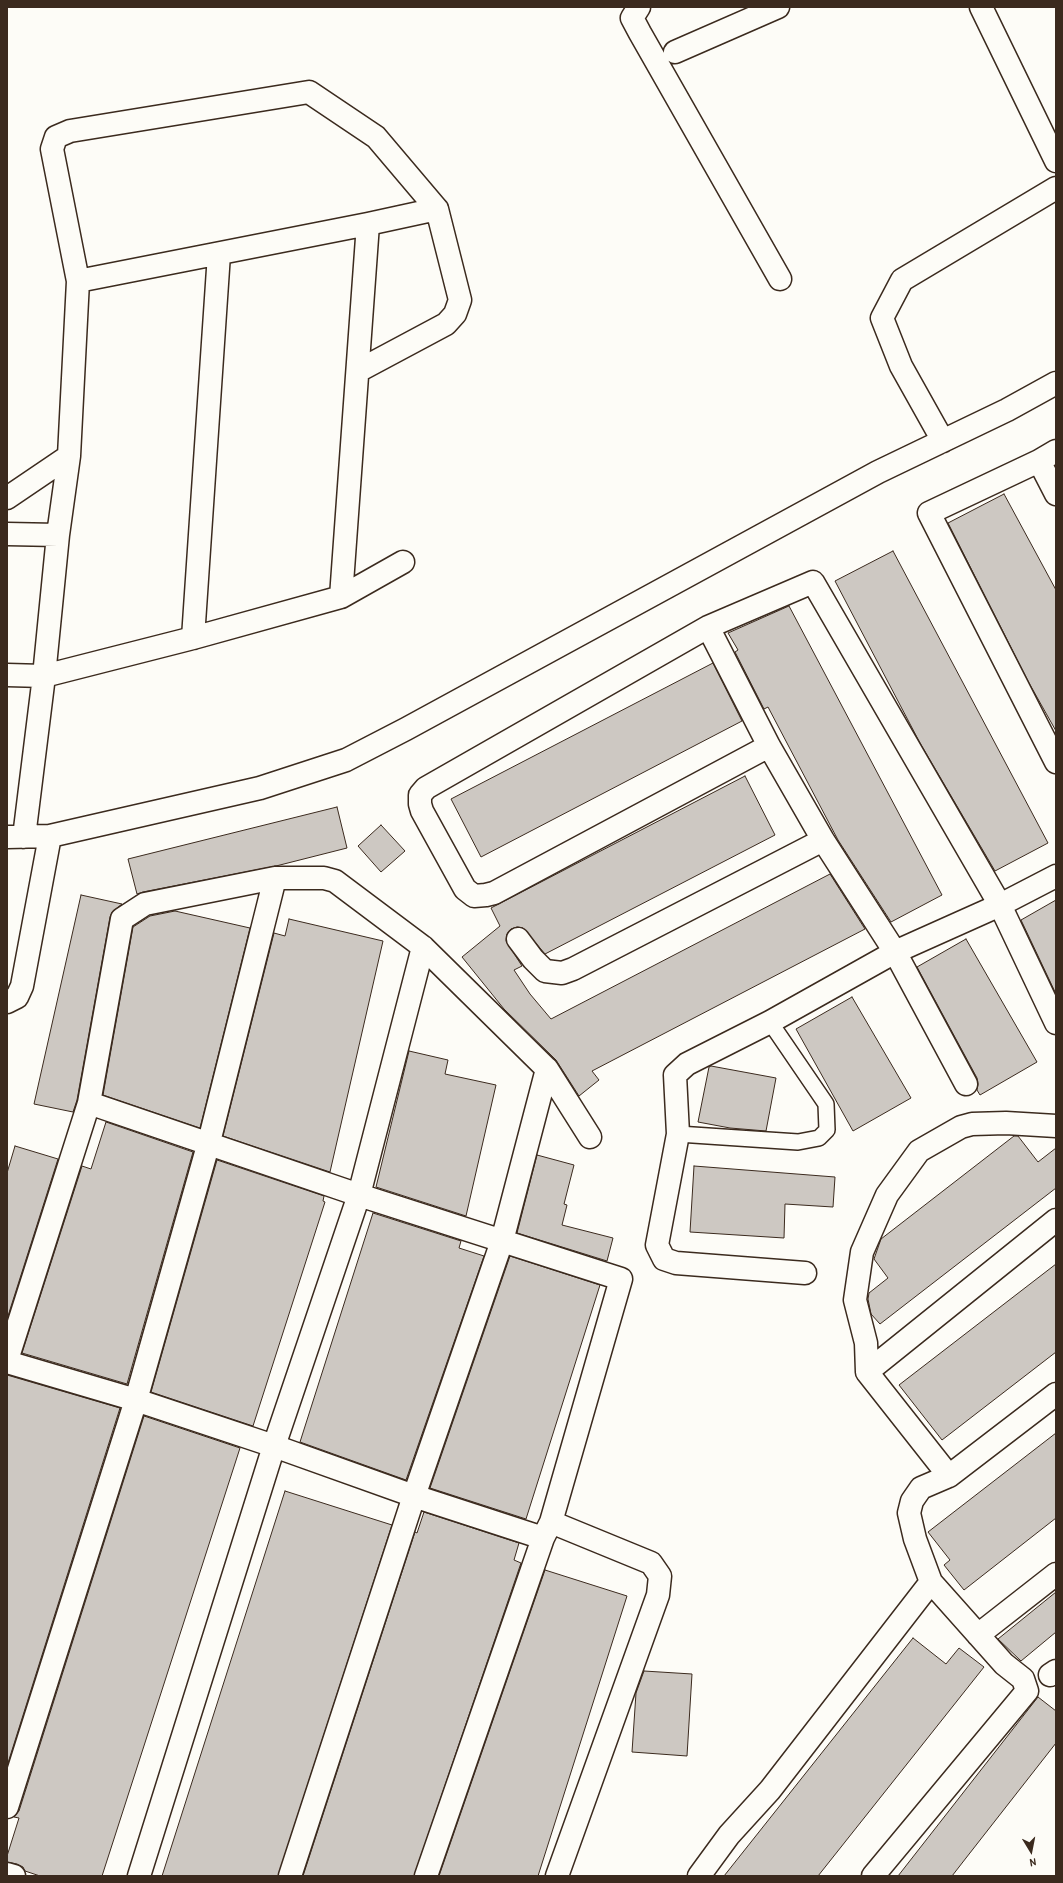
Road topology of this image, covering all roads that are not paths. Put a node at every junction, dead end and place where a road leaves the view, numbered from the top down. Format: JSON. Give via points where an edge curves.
{"nodes":[{"id":1,"x":639,"y":7,"type":"edge"},
{"id":2,"x":778,"y":7,"type":"edge"},
{"id":3,"x":982,"y":7,"type":"edge"},
{"id":4,"x":674,"y":52,"type":"dead end"},
{"id":5,"x":1056,"y":161,"type":"edge"},
{"id":6,"x":1056,"y":188,"type":"edge"},
{"id":7,"x":437,"y":209,"type":"junction"},
{"id":8,"x":368,"y":224,"type":"junction"},
{"id":9,"x":219,"y":254,"type":"junction"},
{"id":10,"x":780,"y":279,"type":"dead end"},
{"id":11,"x":78,"y":281,"type":"junction"},
{"id":12,"x":358,"y":371,"type":"junction"},
{"id":13,"x":1056,"y":383,"type":"edge"},
{"id":14,"x":943,"y":441,"type":"junction"},
{"id":15,"x":69,"y":456,"type":"junction"},
{"id":16,"x":1048,"y":456,"type":"edge"},
{"id":17,"x":1056,"y":494,"type":"edge"},
{"id":18,"x":7,"y":498,"type":"edge"},
{"id":19,"x":7,"y":534,"type":"edge"},
{"id":20,"x":58,"y":535,"type":"junction"},
{"id":21,"x":403,"y":562,"type":"dead end"},
{"id":22,"x":341,"y":597,"type":"junction"},
{"id":23,"x":708,"y":627,"type":"junction"},
{"id":24,"x":193,"y":638,"type":"junction"},
{"id":25,"x":7,"y":675,"type":"edge"},
{"id":26,"x":44,"y":676,"type":"junction"},
{"id":27,"x":769,"y":746,"type":"junction"},
{"id":28,"x":1056,"y":762,"type":"edge"},
{"id":29,"x":50,"y":836,"type":"junction"},
{"id":30,"x":15,"y":837,"type":"edge"},
{"id":31,"x":823,"y":840,"type":"junction"},
{"id":32,"x":1056,"y":876,"type":"edge"},
{"id":33,"x":274,"y":878,"type":"junction"},
{"id":34,"x":1000,"y":905,"type":"junction"},
{"id":35,"x":518,"y":939,"type":"dead end"},
{"id":36,"x":423,"y":947,"type":"junction"},
{"id":37,"x":895,"y":952,"type":"junction"},
{"id":38,"x":7,"y":1002,"type":"edge"},
{"id":39,"x":770,"y":1022,"type":"junction"},
{"id":40,"x":1056,"y":1023,"type":"edge"},
{"id":41,"x":547,"y":1069,"type":"junction"},
{"id":42,"x":966,"y":1084,"type":"dead end"},
{"id":43,"x":89,"y":1103,"type":"junction"},
{"id":44,"x":1056,"y":1126,"type":"edge"},
{"id":45,"x":678,"y":1134,"type":"junction"},
{"id":46,"x":590,"y":1137,"type":"dead end"},
{"id":47,"x":209,"y":1142,"type":"junction"},
{"id":48,"x":359,"y":1195,"type":"junction"},
{"id":49,"x":1056,"y":1220,"type":"edge"},
{"id":50,"x":502,"y":1241,"type":"junction"},
{"id":51,"x":805,"y":1273,"type":"dead end"},
{"id":52,"x":7,"y":1361,"type":"edge"},
{"id":53,"x":867,"y":1372,"type":"junction"},
{"id":54,"x":1056,"y":1394,"type":"edge"},
{"id":55,"x":136,"y":1400,"type":"junction"},
{"id":56,"x":274,"y":1446,"type":"junction"},
{"id":57,"x":949,"y":1476,"type":"junction"},
{"id":58,"x":414,"y":1496,"type":"junction"},
{"id":59,"x":547,"y":1530,"type":"junction"},
{"id":60,"x":1056,"y":1574,"type":"edge"},
{"id":61,"x":931,"y":1582,"type":"junction"},
{"id":62,"x":978,"y":1635,"type":"junction"},
{"id":63,"x":7,"y":1807,"type":"edge"},
{"id":64,"x":7,"y":1874,"type":"edge"},
{"id":65,"x":14,"y":1876,"type":"edge"},
{"id":66,"x":139,"y":1876,"type":"edge"},
{"id":67,"x":290,"y":1876,"type":"edge"},
{"id":68,"x":426,"y":1876,"type":"edge"},
{"id":69,"x":557,"y":1876,"type":"edge"},
{"id":70,"x":699,"y":1876,"type":"edge"},
{"id":71,"x":873,"y":1876,"type":"edge"}],
"edges":[{"from":1,"to":10,"type":"street","via":[[632,18]]},
{"from":2,"to":4,"type":"street"},
{"from":3,"to":5,"type":"street"},
{"from":6,"to":14,"type":"street","via":[[902,280],[882,318],[901,366]]},
{"from":7,"to":8,"type":"street"},
{"from":7,"to":11,"type":"street","via":[[376,137],[309,92],[70,131],[56,138],[52,149]]},
{"from":7,"to":12,"type":"street","via":[[460,300],[455,314],[446,324]]},
{"from":8,"to":9,"type":"street"},
{"from":8,"to":12,"type":"street"},
{"from":9,"to":11,"type":"street"},
{"from":9,"to":24,"type":"street"},
{"from":11,"to":15,"type":"street"},
{"from":12,"to":22,"type":"street"},
{"from":13,"to":14,"type":"street"},
{"from":14,"to":29,"type":"street","via":[[871,476],[346,760],[260,788]]},
{"from":15,"to":18,"type":"street"},
{"from":15,"to":20,"type":"street"},
{"from":16,"to":17,"type":"street"},
{"from":16,"to":28,"type":"street","via":[[928,513]]},
{"from":19,"to":20,"type":"street"},
{"from":20,"to":26,"type":"street"},
{"from":21,"to":22,"type":"street"},
{"from":22,"to":24,"type":"street"},
{"from":23,"to":27,"type":"street"},
{"from":23,"to":27,"type":"street","via":[[426,788],[420,795],[422,811],[465,889],[474,896],[486,896]]},
{"from":23,"to":34,"type":"street","via":[[813,582]]},
{"from":24,"to":26,"type":"street"},
{"from":25,"to":26,"type":"street"},
{"from":26,"to":30,"type":"street"},
{"from":27,"to":31,"type":"street"},
{"from":29,"to":30,"type":"street"},
{"from":29,"to":38,"type":"street","via":[[22,986],[17,998]]},
{"from":31,"to":35,"type":"street","via":[[567,971],[545,971]]},
{"from":31,"to":37,"type":"street"},
{"from":32,"to":34,"type":"street"},
{"from":33,"to":36,"type":"street","via":[[324,878],[335,881]]},
{"from":33,"to":43,"type":"street","via":[[145,904],[122,919]]},
{"from":33,"to":47,"type":"street"},
{"from":34,"to":37,"type":"street"},
{"from":34,"to":40,"type":"street"},
{"from":36,"to":41,"type":"street"},
{"from":36,"to":48,"type":"street"},
{"from":37,"to":39,"type":"street"},
{"from":37,"to":42,"type":"street"},
{"from":39,"to":45,"type":"street","via":[[687,1064],[675,1075]]},
{"from":39,"to":45,"type":"lane","via":[[826,1104],[827,1130],[819,1138],[798,1142]]},
{"from":41,"to":46,"type":"street"},
{"from":41,"to":50,"type":"street"},
{"from":43,"to":47,"type":"street"},
{"from":43,"to":52,"type":"street"},
{"from":44,"to":53,"type":"street","via":[[972,1124],[961,1127],[919,1151],[887,1195],[862,1252],[854,1300],[866,1343]]},
{"from":45,"to":51,"type":"street","via":[[657,1245],[664,1260],[683,1264]]},
{"from":47,"to":48,"type":"street"},
{"from":47,"to":55,"type":"street"},
{"from":48,"to":50,"type":"street"},
{"from":48,"to":56,"type":"street"},
{"from":49,"to":53,"type":"street"},
{"from":50,"to":58,"type":"street"},
{"from":50,"to":59,"type":"street","via":[[621,1278]]},
{"from":52,"to":55,"type":"street"},
{"from":53,"to":57,"type":"street"},
{"from":54,"to":57,"type":"street"},
{"from":55,"to":56,"type":"street"},
{"from":55,"to":63,"type":"street"},
{"from":56,"to":58,"type":"street"},
{"from":56,"to":66,"type":"street"},
{"from":57,"to":61,"type":"street","via":[[921,1488],[912,1501],[909,1513],[915,1539]]},
{"from":58,"to":59,"type":"street"},
{"from":58,"to":67,"type":"street"},
{"from":59,"to":68,"type":"street"},
{"from":59,"to":69,"type":"street","via":[[651,1563],[660,1576],[658,1595]]},
{"from":60,"to":62,"type":"street"},
{"from":61,"to":62,"type":"street"},
{"from":61,"to":70,"type":"street","via":[[770,1790],[729,1835]]},
{"from":62,"to":71,"type":"street","via":[[1004,1664],[1022,1679],[1027,1690]]},
{"from":64,"to":65,"type":"street"}]}
